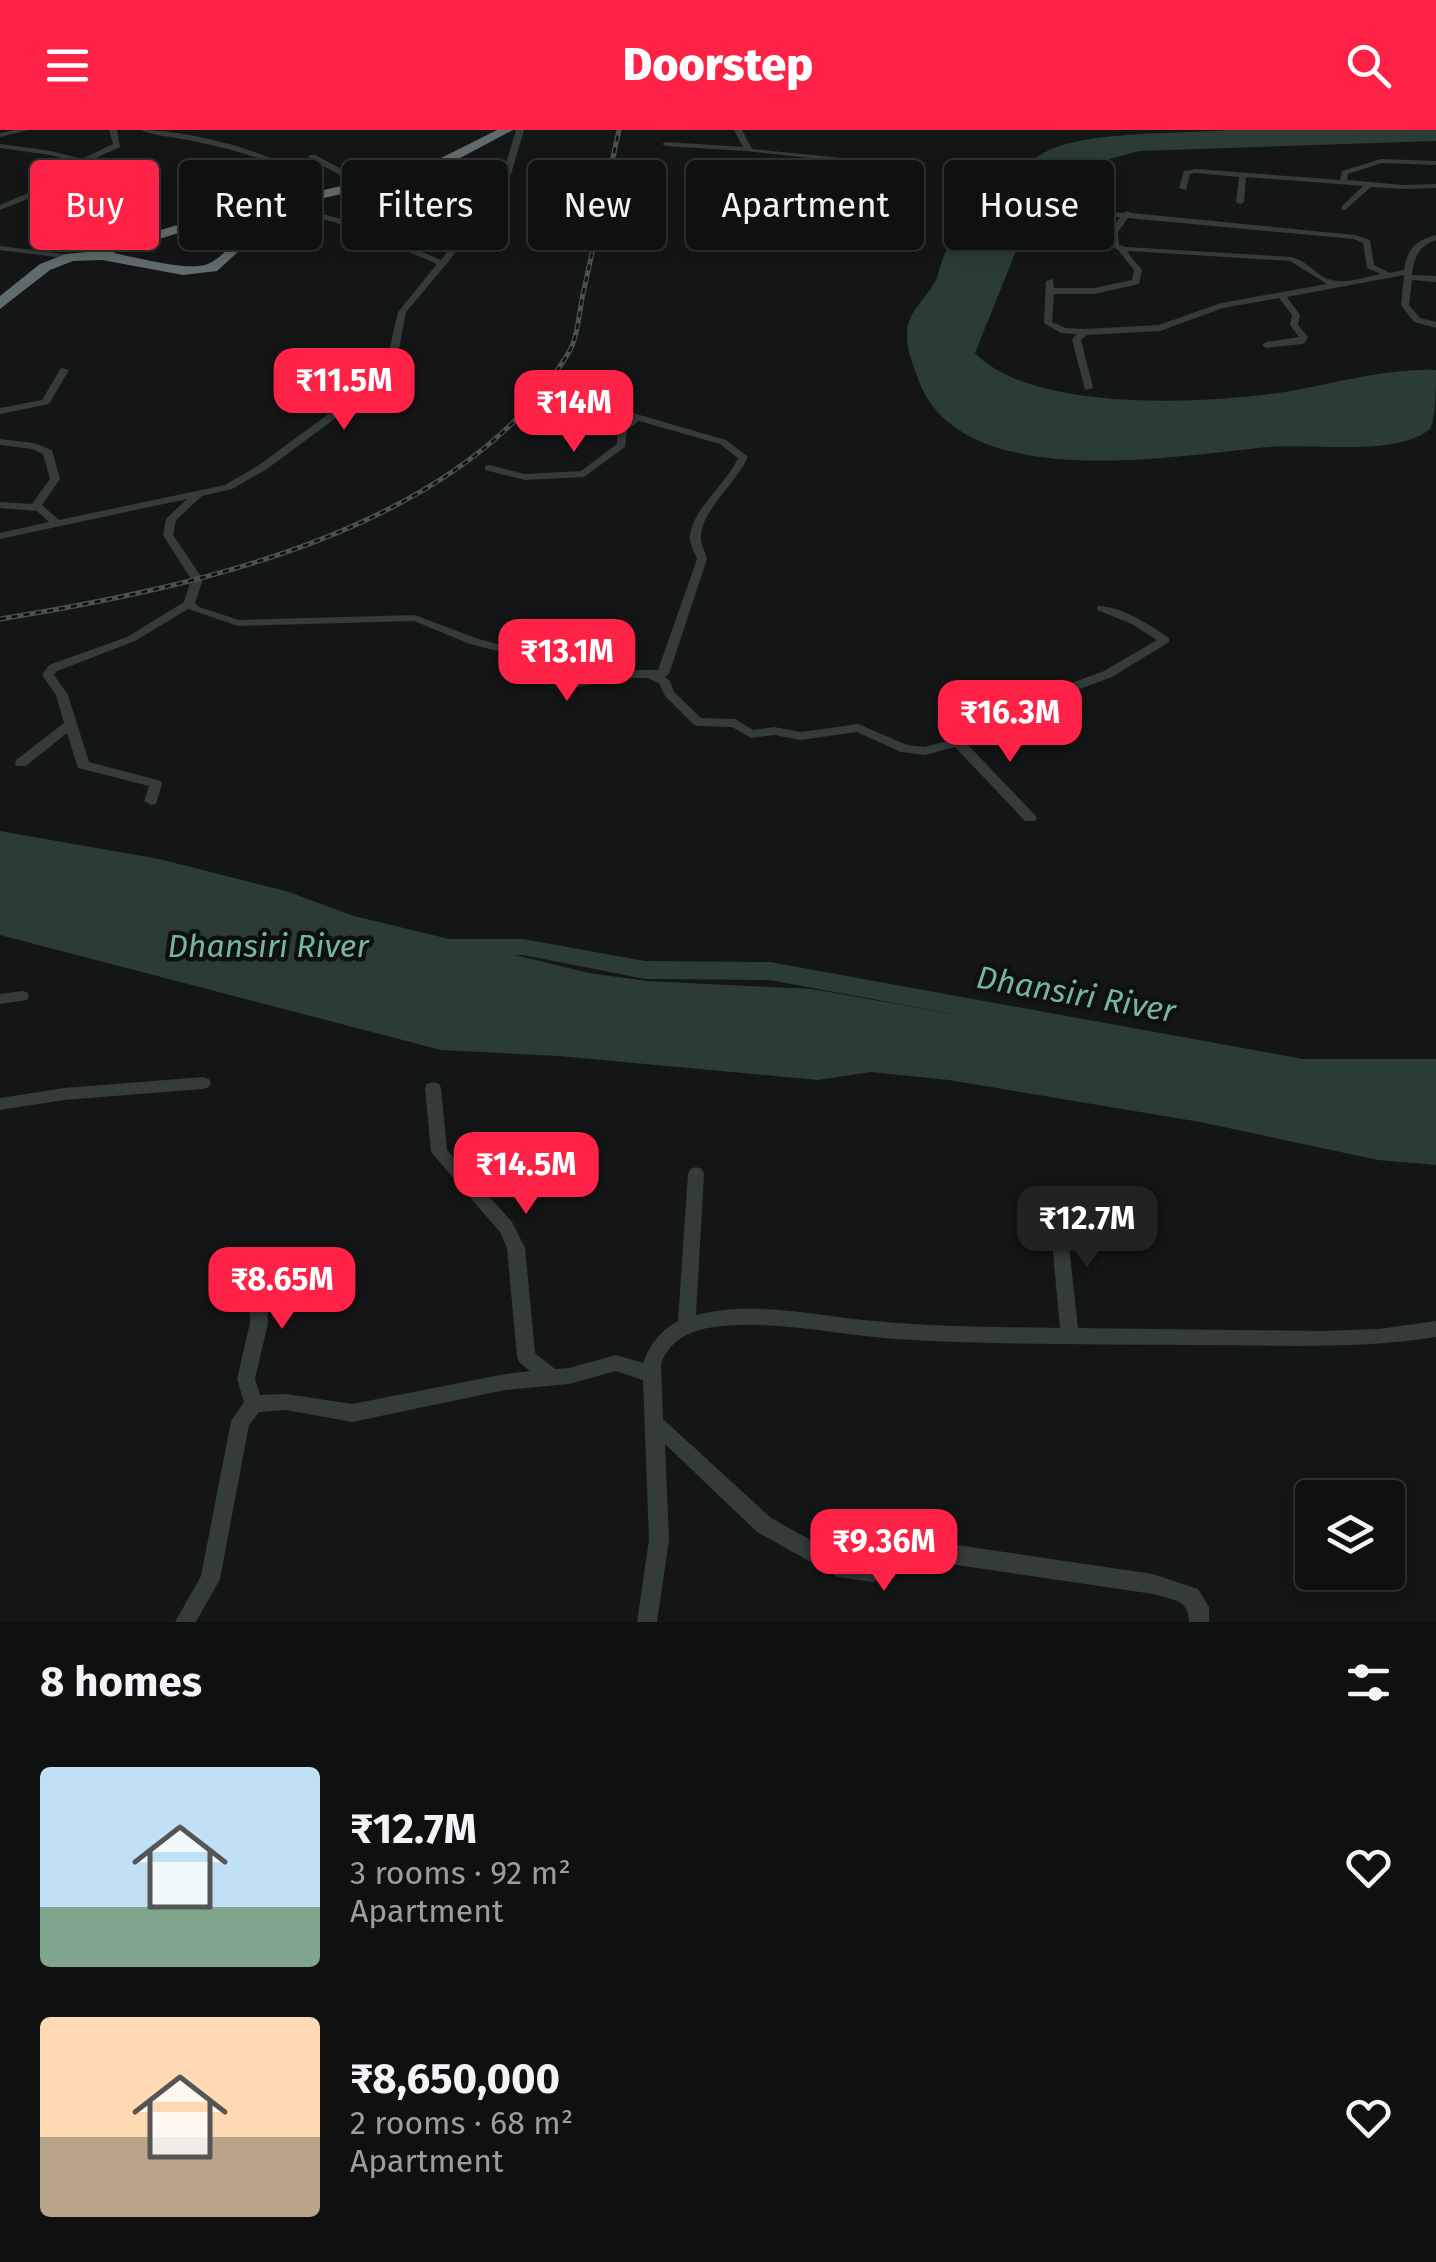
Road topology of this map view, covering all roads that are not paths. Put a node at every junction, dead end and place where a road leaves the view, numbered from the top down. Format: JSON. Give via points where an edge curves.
{"nodes":[{"id":1,"x":24,"y":130,"type":"edge"},
{"id":2,"x":114,"y":130,"type":"edge"},
{"id":3,"x":145,"y":130,"type":"edge"},
{"id":4,"x":508,"y":130,"type":"edge"},
{"id":5,"x":520,"y":130,"type":"edge"},
{"id":6,"x":738,"y":130,"type":"edge"},
{"id":7,"x":0,"y":135,"type":"edge"},
{"id":8,"x":666,"y":144,"type":"dead end"},
{"id":9,"x":0,"y":146,"type":"edge"},
{"id":10,"x":745,"y":148,"type":"junction"},
{"id":11,"x":312,"y":157,"type":"dead end"},
{"id":12,"x":76,"y":160,"type":"edge"},
{"id":13,"x":87,"y":160,"type":"edge"},
{"id":14,"x":266,"y":160,"type":"edge"},
{"id":15,"x":450,"y":160,"type":"edge"},
{"id":16,"x":836,"y":160,"type":"edge"},
{"id":17,"x":1436,"y":163,"type":"edge"},
{"id":18,"x":342,"y":172,"type":"edge"},
{"id":19,"x":1243,"y":174,"type":"junction"},
{"id":20,"x":1343,"y":181,"type":"junction"},
{"id":21,"x":1371,"y":183,"type":"junction"},
{"id":22,"x":1436,"y":186,"type":"edge"},
{"id":23,"x":1184,"y":188,"type":"dead end"},
{"id":24,"x":30,"y":195,"type":"edge"},
{"id":25,"x":1240,"y":202,"type":"dead end"},
{"id":26,"x":0,"y":208,"type":"edge"},
{"id":27,"x":1345,"y":208,"type":"dead end"},
{"id":28,"x":1114,"y":213,"type":"edge"},
{"id":29,"x":1127,"y":213,"type":"junction"},
{"id":30,"x":322,"y":216,"type":"edge"},
{"id":31,"x":179,"y":231,"type":"edge"},
{"id":32,"x":1436,"y":236,"type":"edge"},
{"id":33,"x":0,"y":248,"type":"edge"},
{"id":34,"x":234,"y":250,"type":"edge"},
{"id":35,"x":1123,"y":250,"type":"junction"},
{"id":36,"x":93,"y":255,"type":"junction"},
{"id":37,"x":71,"y":257,"type":"junction"},
{"id":38,"x":442,"y":264,"type":"junction"},
{"id":39,"x":1392,"y":274,"type":"junction"},
{"id":40,"x":1408,"y":274,"type":"junction"},
{"id":41,"x":1436,"y":279,"type":"edge"},
{"id":42,"x":1336,"y":285,"type":"junction"},
{"id":43,"x":1280,"y":295,"type":"junction"},
{"id":44,"x":0,"y":304,"type":"edge"},
{"id":45,"x":1436,"y":326,"type":"edge"},
{"id":46,"x":1085,"y":332,"type":"junction"},
{"id":47,"x":1266,"y":344,"type":"dead end"},
{"id":48,"x":64,"y":370,"type":"dead end"},
{"id":49,"x":574,"y":386,"type":"dead end"},
{"id":50,"x":1088,"y":388,"type":"dead end"},
{"id":51,"x":0,"y":411,"type":"edge"},
{"id":52,"x":637,"y":417,"type":"junction"},
{"id":53,"x":0,"y":442,"type":"edge"},
{"id":54,"x":489,"y":468,"type":"dead end"},
{"id":55,"x":197,"y":495,"type":"junction"},
{"id":56,"x":0,"y":505,"type":"edge"},
{"id":57,"x":35,"y":507,"type":"junction"},
{"id":58,"x":56,"y":522,"type":"junction"},
{"id":59,"x":0,"y":536,"type":"edge"},
{"id":60,"x":189,"y":604,"type":"junction"},
{"id":61,"x":1101,"y":608,"type":"dead end"},
{"id":62,"x":646,"y":674,"type":"junction"},
{"id":63,"x":70,"y":725,"type":"junction"},
{"id":64,"x":958,"y":742,"type":"junction"},
{"id":65,"x":20,"y":763,"type":"dead end"},
{"id":66,"x":151,"y":800,"type":"dead end"},
{"id":67,"x":1030,"y":818,"type":"dead end"},
{"id":68,"x":22,"y":996,"type":"dead end"},
{"id":69,"x":0,"y":999,"type":"edge"},
{"id":70,"x":203,"y":1083,"type":"dead end"},
{"id":71,"x":433,"y":1088,"type":"dead end"},
{"id":72,"x":0,"y":1104,"type":"edge"},
{"id":73,"x":696,"y":1174,"type":"dead end"},
{"id":74,"x":1057,"y":1210,"type":"dead end"},
{"id":75,"x":258,"y":1267,"type":"dead end"},
{"id":76,"x":687,"y":1325,"type":"junction"},
{"id":77,"x":1436,"y":1329,"type":"edge"},
{"id":78,"x":1070,"y":1338,"type":"junction"},
{"id":79,"x":652,"y":1374,"type":"junction"},
{"id":80,"x":552,"y":1378,"type":"junction"},
{"id":81,"x":254,"y":1404,"type":"junction"},
{"id":82,"x":654,"y":1422,"type":"junction"},
{"id":83,"x":185,"y":1622,"type":"edge"},
{"id":84,"x":647,"y":1622,"type":"edge"},
{"id":85,"x":1199,"y":1622,"type":"edge"}],
"edges":[{"from":1,"to":7,"type":"street"},
{"from":2,"to":13,"type":"street","via":[[117,146]]},
{"from":3,"to":14,"type":"street"},
{"from":4,"to":15,"type":"highway"},
{"from":5,"to":38,"type":"street","via":[[507,174]]},
{"from":6,"to":10,"type":"street"},
{"from":8,"to":10,"type":"street"},
{"from":9,"to":12,"type":"street"},
{"from":10,"to":16,"type":"street"},
{"from":11,"to":18,"type":"street"},
{"from":17,"to":20,"type":"street","via":[[1371,163],[1345,173]]},
{"from":19,"to":20,"type":"street"},
{"from":19,"to":23,"type":"street","via":[[1188,172]]},
{"from":19,"to":25,"type":"street"},
{"from":20,"to":21,"type":"street"},
{"from":21,"to":22,"type":"street"},
{"from":21,"to":27,"type":"street"},
{"from":24,"to":26,"type":"street"},
{"from":28,"to":29,"type":"street"},
{"from":29,"to":35,"type":"street","via":[[1114,232],[1115,246]]},
{"from":29,"to":39,"type":"street","via":[[1355,237],[1367,242],[1372,268]]},
{"from":30,"to":38,"type":"street"},
{"from":31,"to":36,"type":"highway"},
{"from":32,"to":40,"type":"street","via":[[1415,244]]},
{"from":33,"to":37,"type":"street"},
{"from":34,"to":36,"type":"highway","via":[[203,270]]},
{"from":35,"to":42,"type":"street","via":[[1292,259]]},
{"from":35,"to":46,"type":"street","via":[[1140,275],[1136,282],[1094,292],[1051,286],[1048,323]]},
{"from":36,"to":37,"type":"highway"},
{"from":37,"to":44,"type":"highway","via":[[46,267]]},
{"from":38,"to":55,"type":"street","via":[[402,312],[389,370],[380,381],[250,476]]},
{"from":39,"to":40,"type":"street"},
{"from":39,"to":42,"type":"street"},
{"from":40,"to":41,"type":"street"},
{"from":40,"to":45,"type":"street","via":[[1405,305],[1420,322]]},
{"from":42,"to":43,"type":"street"},
{"from":43,"to":46,"type":"street","via":[[1220,306],[1160,328]]},
{"from":43,"to":47,"type":"street","via":[[1304,337]]},
{"from":46,"to":50,"type":"street","via":[[1076,339]]},
{"from":48,"to":51,"type":"street","via":[[46,402]]},
{"from":49,"to":52,"type":"street"},
{"from":52,"to":54,"type":"street","via":[[622,429],[622,445],[588,474],[525,477]]},
{"from":52,"to":62,"type":"street","via":[[722,442],[743,459],[700,522],[695,542],[702,559],[665,672]]},
{"from":53,"to":57,"type":"street","via":[[48,452],[55,479]]},
{"from":55,"to":58,"type":"street"},
{"from":55,"to":60,"type":"street","via":[[171,520],[168,535],[198,579]]},
{"from":56,"to":57,"type":"street"},
{"from":57,"to":58,"type":"street"},
{"from":58,"to":59,"type":"street"},
{"from":60,"to":62,"type":"street","via":[[238,623],[415,618],[532,656],[574,684]]},
{"from":60,"to":63,"type":"street","via":[[130,639],[49,672]]},
{"from":61,"to":64,"type":"street","via":[[1165,640],[1108,674],[1013,709]]},
{"from":62,"to":64,"type":"street","via":[[664,680],[696,722],[735,723],[748,734],[858,728],[917,752]]},
{"from":63,"to":65,"type":"street"},
{"from":63,"to":66,"type":"street","via":[[82,766],[152,782]]},
{"from":64,"to":67,"type":"street"},
{"from":68,"to":69,"type":"street"},
{"from":70,"to":72,"type":"street"},
{"from":71,"to":80,"type":"street","via":[[439,1152],[516,1248],[526,1357]]},
{"from":73,"to":76,"type":"street"},
{"from":74,"to":78,"type":"street"},
{"from":75,"to":81,"type":"street","via":[[259,1323],[246,1379]]},
{"from":76,"to":78,"type":"street","via":[[746,1316],[890,1331]]},
{"from":76,"to":79,"type":"street","via":[[656,1349]]},
{"from":77,"to":78,"type":"street","via":[[1370,1340]]},
{"from":79,"to":80,"type":"street","via":[[616,1363]]},
{"from":79,"to":82,"type":"street"},
{"from":80,"to":81,"type":"street","via":[[352,1413]]},
{"from":81,"to":83,"type":"street","via":[[240,1421],[210,1580]]},
{"from":82,"to":84,"type":"street","via":[[658,1540]]},
{"from":82,"to":85,"type":"street","via":[[764,1525],[838,1566],[873,1572],[915,1557],[950,1554],[1153,1584],[1191,1596]]}]}
